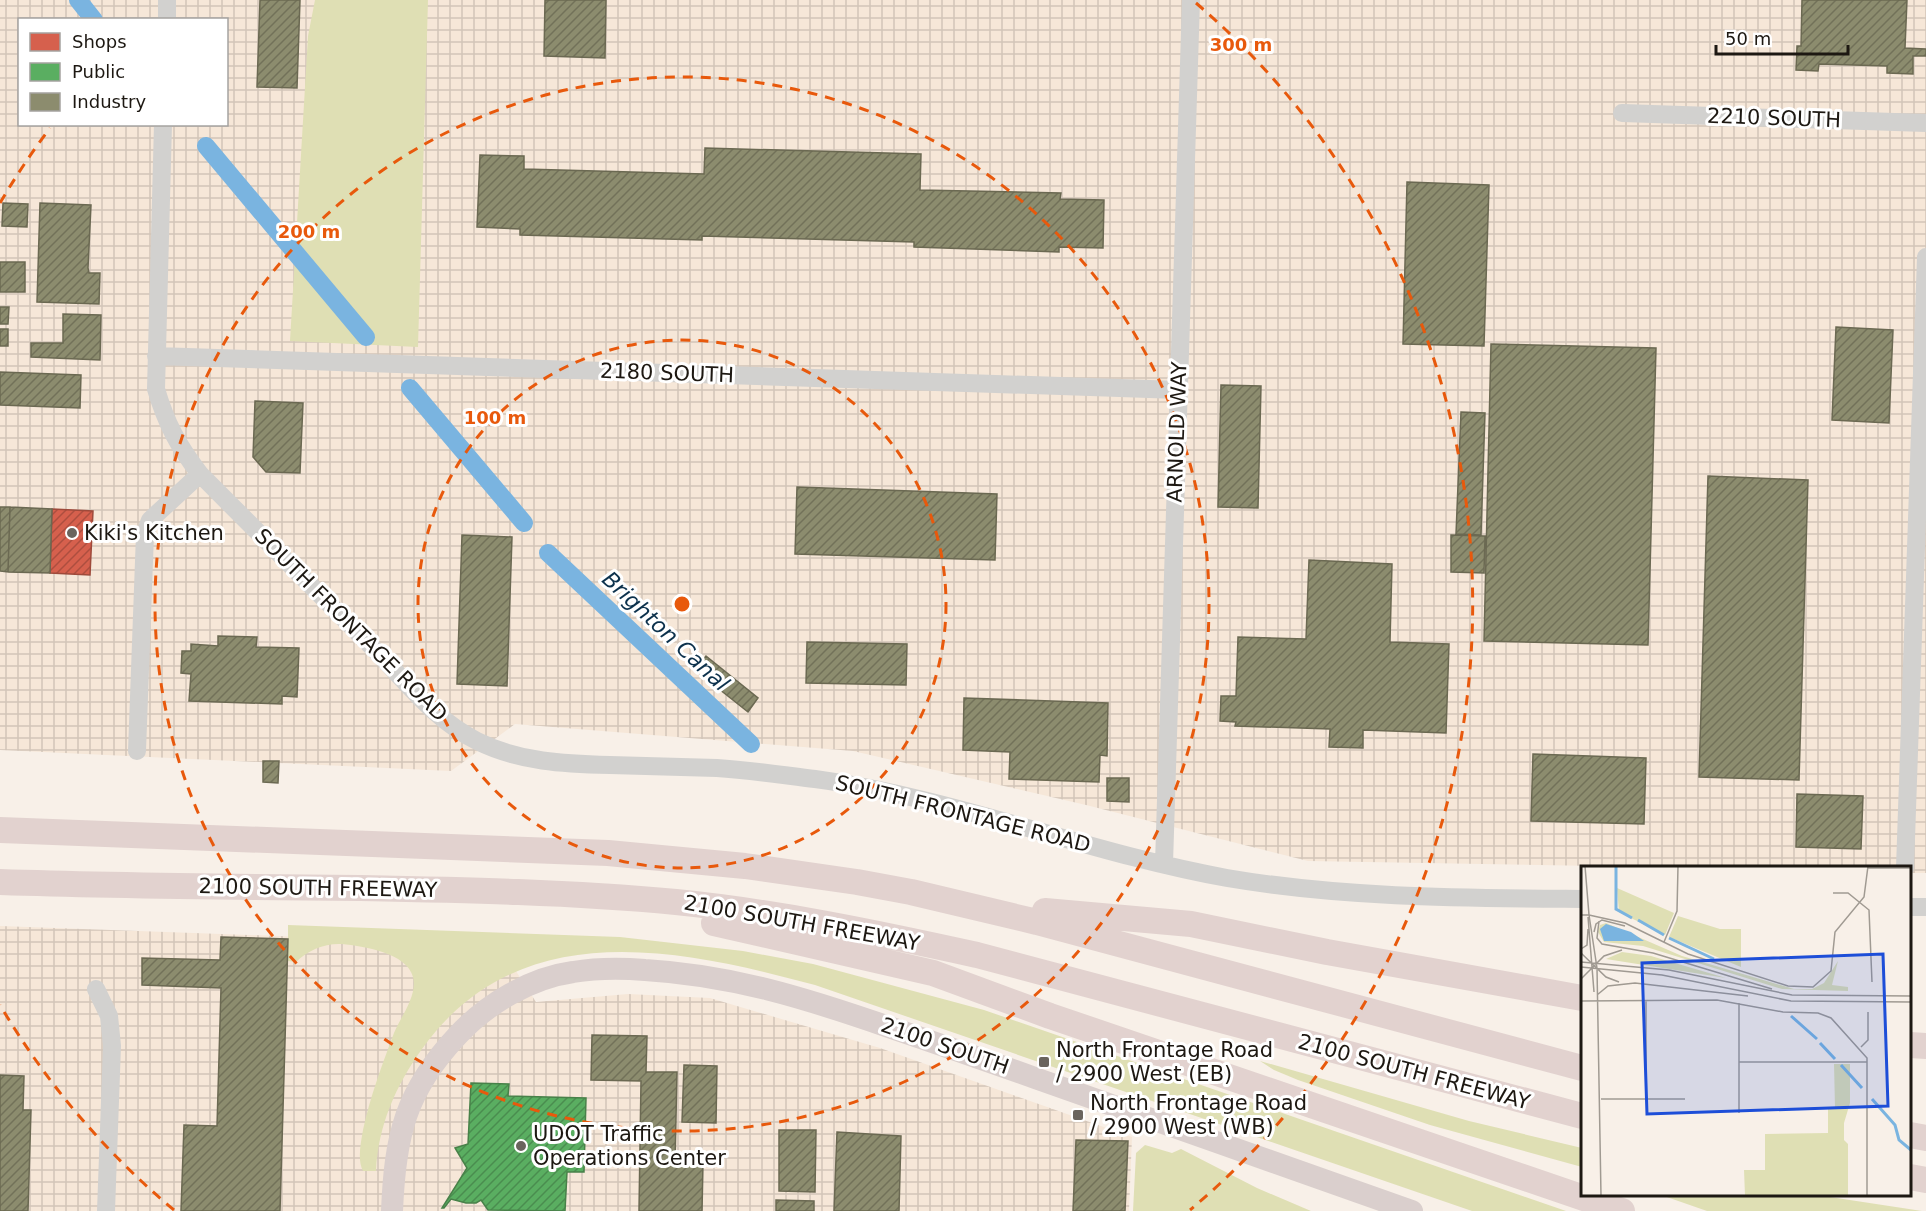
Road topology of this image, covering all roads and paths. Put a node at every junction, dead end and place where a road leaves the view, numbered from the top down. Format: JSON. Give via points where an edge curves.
{"nodes":[{"id":1,"x":167,"y":0,"type":"edge"},
{"id":2,"x":1191,"y":0,"type":"edge"},
{"id":3,"x":167,"y":18,"type":"edge"},
{"id":4,"x":1622,"y":113,"type":"dead end"},
{"id":5,"x":1926,"y":123,"type":"edge"},
{"id":6,"x":163,"y":126,"type":"edge"},
{"id":7,"x":1926,"y":257,"type":"edge"},
{"id":8,"x":156,"y":356,"type":"junction"},
{"id":9,"x":1179,"y":390,"type":"junction"},
{"id":10,"x":200,"y":474,"type":"junction"},
{"id":11,"x":136,"y":751,"type":"dead end"},
{"id":12,"x":0,"y":830,"type":"edge"},
{"id":13,"x":1164,"y":864,"type":"junction"},
{"id":14,"x":1905,"y":866,"type":"edge"},
{"id":15,"x":0,"y":882,"type":"edge"},
{"id":16,"x":83,"y":885,"type":"junction"},
{"id":17,"x":0,"y":890,"type":"edge"},
{"id":18,"x":434,"y":890,"type":"junction"},
{"id":19,"x":911,"y":892,"type":"junction"},
{"id":20,"x":1581,"y":899,"type":"edge"},
{"id":21,"x":96,"y":989,"type":"dead end"},
{"id":22,"x":1581,"y":998,"type":"edge"},
{"id":23,"x":1911,"y":1045,"type":"edge"},
{"id":24,"x":1926,"y":1046,"type":"edge"},
{"id":25,"x":1581,"y":1068,"type":"edge"},
{"id":26,"x":1581,"y":1116,"type":"edge"},
{"id":27,"x":1911,"y":1135,"type":"edge"},
{"id":28,"x":1926,"y":1138,"type":"edge"},
{"id":29,"x":1911,"y":1177,"type":"edge"},
{"id":30,"x":1926,"y":1180,"type":"edge"},
{"id":31,"x":106,"y":1211,"type":"edge"},
{"id":32,"x":392,"y":1211,"type":"edge"},
{"id":33,"x":1412,"y":1211,"type":"edge"},
{"id":34,"x":1622,"y":1211,"type":"edge"}],
"edges":[{"from":1,"to":3,"type":"street"},
{"from":2,"to":9,"type":"street","name":"ARNOLD WAY"},
{"from":4,"to":5,"type":"street","name":"2210 SOUTH"},
{"from":6,"to":8,"type":"street","name":"SOUTH FRONTAGE ROAD"},
{"from":7,"to":14,"type":"street"},
{"from":8,"to":9,"type":"street","name":"2180 SOUTH"},
{"from":8,"to":10,"type":"street","name":"SOUTH FRONTAGE ROAD","via":[[156,389],[163,412],[176,441]]},
{"from":9,"to":13,"type":"street","name":"ARNOLD WAY"},
{"from":10,"to":11,"type":"street","via":[[150,520],[145,534]]},
{"from":10,"to":13,"type":"street","name":"SOUTH FRONTAGE ROAD","via":[[434,713],[499,751],[570,764],[722,768],[816,779],[890,792]]},
{"from":12,"to":19,"type":"highway","name":"2100 SOUTH FREEWAY","via":[[608,853],[745,866]]},
{"from":13,"to":20,"type":"street","name":"SOUTH FRONTAGE ROAD","via":[[1226,878],[1334,891]]},
{"from":15,"to":16,"type":"highway","name":"2100 SOUTH FREEWAY"},
{"from":16,"to":17,"type":"highway"},
{"from":16,"to":18,"type":"highway","name":"2100 SOUTH FREEWAY"},
{"from":18,"to":26,"type":"highway","name":"2100 SOUTH FREEWAY","via":[[678,902],[889,936],[977,955]]},
{"from":18,"to":34,"type":"highway","via":[[578,903],[735,926],[933,973]]},
{"from":19,"to":22,"type":"highway","via":[[1072,914],[1191,924]]},
{"from":19,"to":25,"type":"highway","name":"2100 SOUTH FREEWAY"},
{"from":21,"to":31,"type":"street","via":[[109,1016],[112,1046]]},
{"from":23,"to":24,"type":"highway"},
{"from":27,"to":28,"type":"highway"},
{"from":29,"to":30,"type":"highway"},
{"from":32,"to":33,"type":"main road","name":"2100 SOUTH","via":[[400,1130],[416,1091],[436,1058],[473,1019],[510,995],[538,981],[571,972],[612,968],[676,972],[766,987]]}]}
